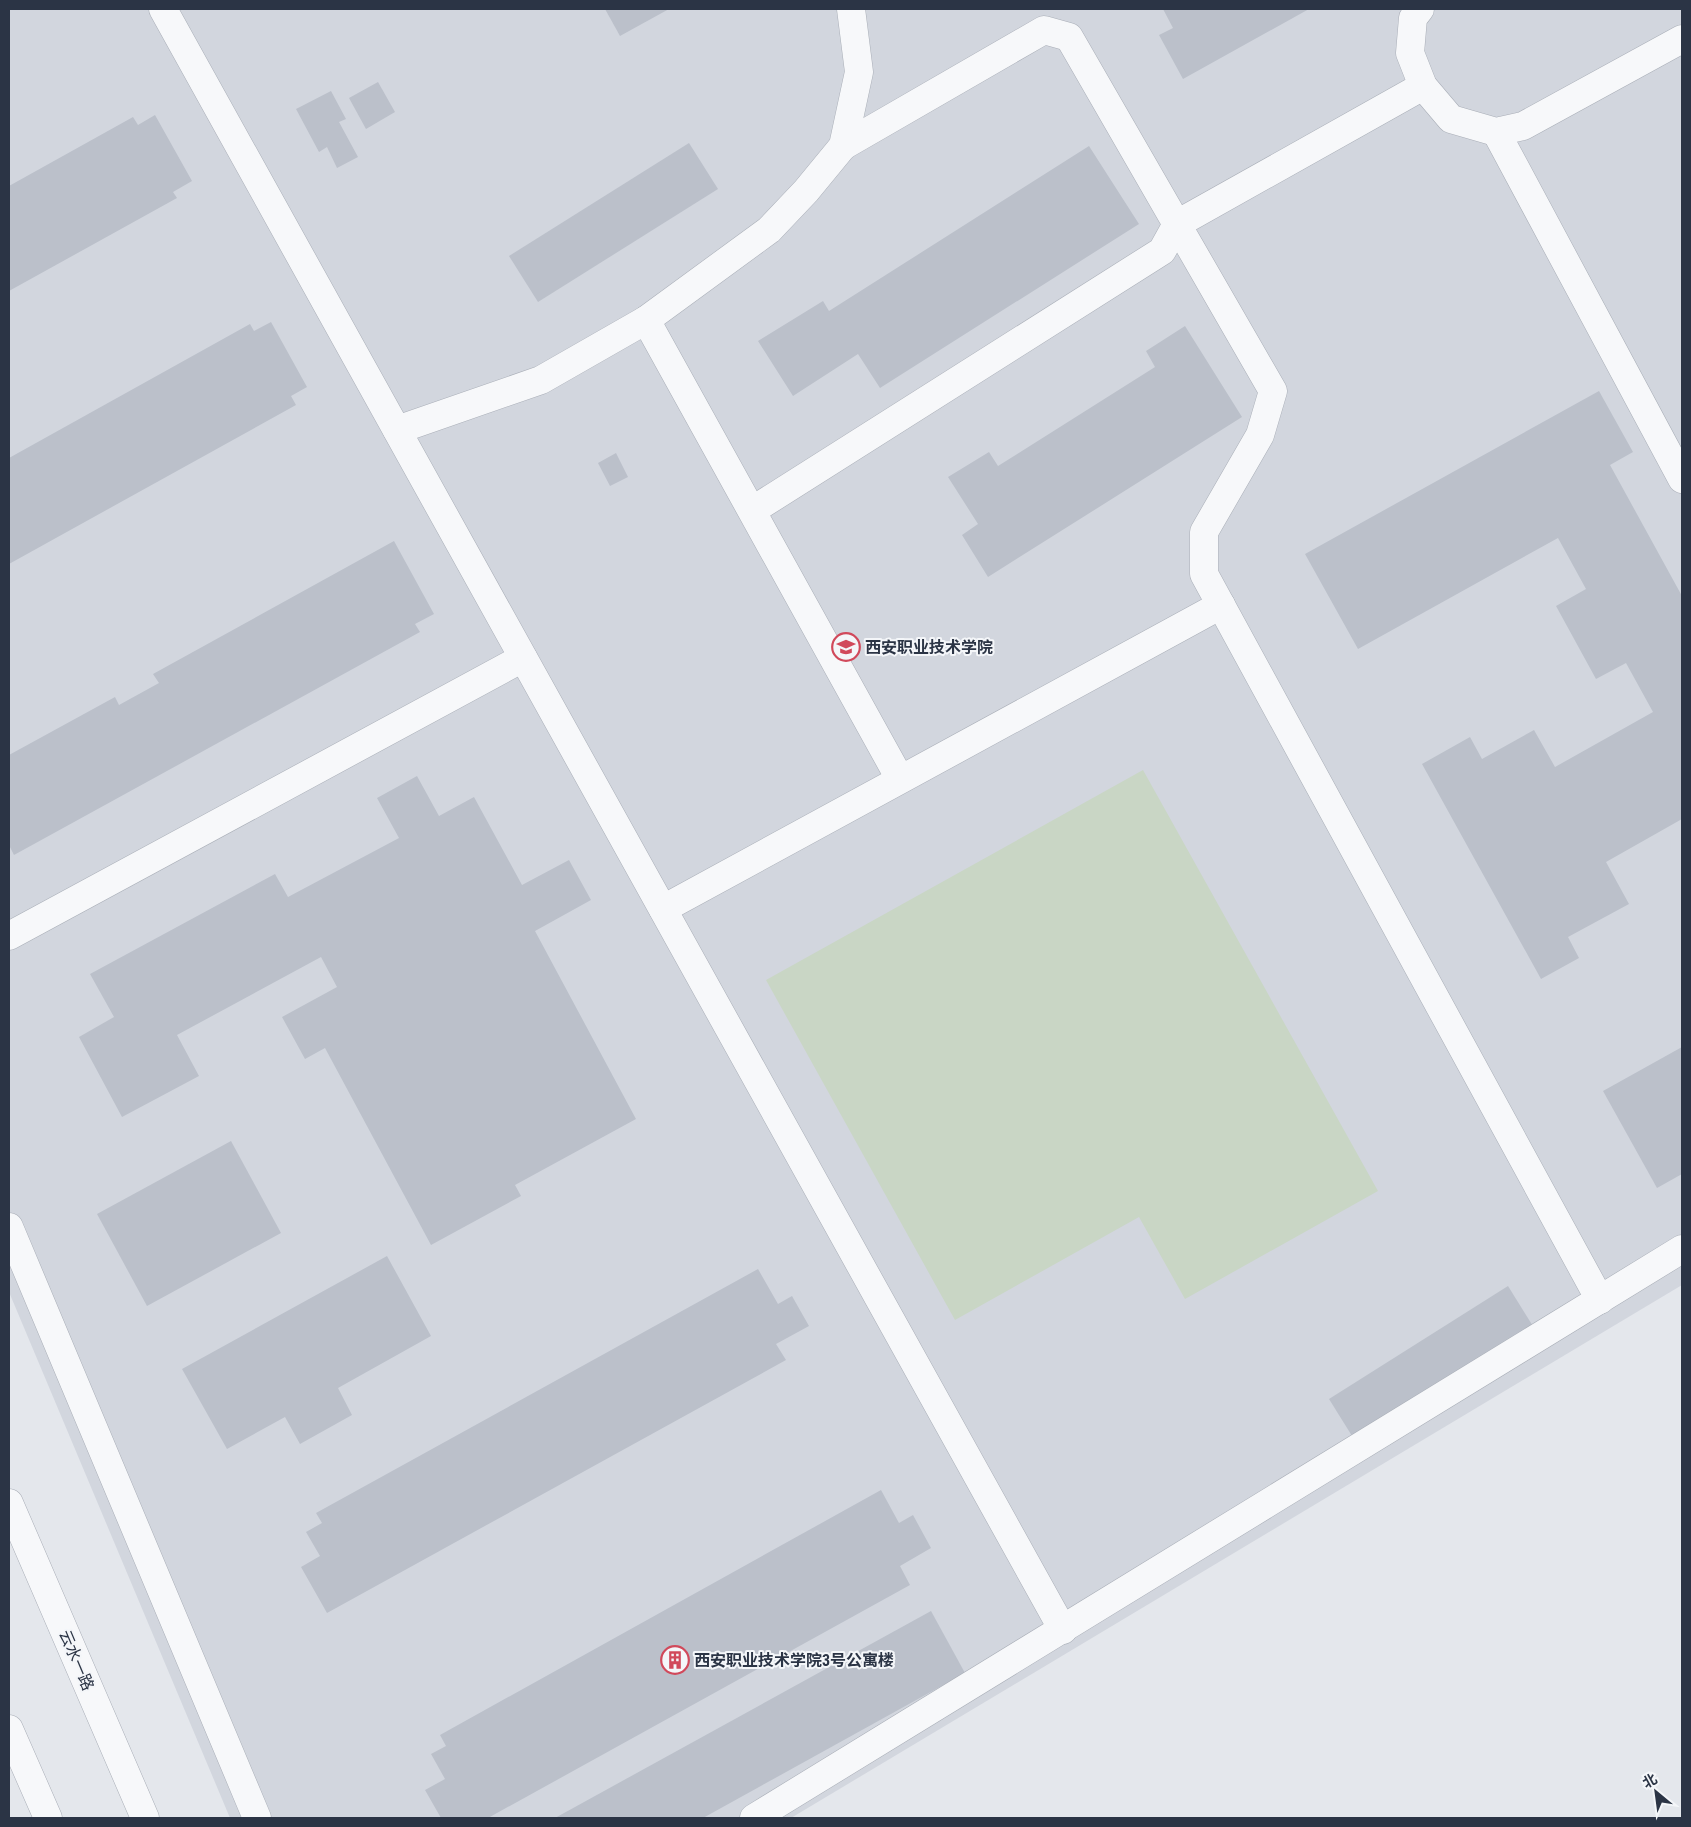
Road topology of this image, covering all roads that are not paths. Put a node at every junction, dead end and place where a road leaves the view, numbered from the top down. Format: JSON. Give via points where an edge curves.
{"nodes":[{"id":1,"x":163,"y":9,"type":"edge"},
{"id":2,"x":851,"y":9,"type":"edge"},
{"id":3,"x":1420,"y":9,"type":"edge"},
{"id":4,"x":1682,"y":39,"type":"edge"},
{"id":5,"x":1423,"y":86,"type":"junction"},
{"id":6,"x":1496,"y":132,"type":"junction"},
{"id":7,"x":843,"y":146,"type":"junction"},
{"id":8,"x":1177,"y":224,"type":"junction"},
{"id":9,"x":646,"y":320,"type":"junction"},
{"id":10,"x":396,"y":430,"type":"junction"},
{"id":11,"x":1682,"y":479,"type":"edge"},
{"id":12,"x":752,"y":510,"type":"junction"},
{"id":13,"x":1221,"y":605,"type":"junction"},
{"id":14,"x":523,"y":658,"type":"junction"},
{"id":15,"x":900,"y":779,"type":"junction"},
{"id":16,"x":663,"y":909,"type":"junction"},
{"id":17,"x":9,"y":936,"type":"edge"},
{"id":18,"x":9,"y":1226,"type":"edge"},
{"id":19,"x":1682,"y":1249,"type":"edge"},
{"id":20,"x":1600,"y":1300,"type":"junction"},
{"id":21,"x":9,"y":1503,"type":"edge"},
{"id":22,"x":1063,"y":1630,"type":"junction"},
{"id":23,"x":9,"y":1730,"type":"edge"},
{"id":24,"x":48,"y":1818,"type":"edge"},
{"id":25,"x":145,"y":1818,"type":"edge"},
{"id":26,"x":257,"y":1818,"type":"edge"},
{"id":27,"x":754,"y":1818,"type":"edge"}],
"edges":[{"from":1,"to":10,"type":"street"},
{"from":2,"to":7,"type":"street","via":[[859,72]]},
{"from":3,"to":5,"type":"street","via":[[1413,18],[1410,53]]},
{"from":4,"to":6,"type":"street","via":[[1523,126]]},
{"from":5,"to":6,"type":"street","via":[[1451,119]]},
{"from":5,"to":8,"type":"street"},
{"from":6,"to":11,"type":"street"},
{"from":7,"to":8,"type":"street","via":[[1044,30],[1069,37]]},
{"from":7,"to":9,"type":"street","via":[[770,230]]},
{"from":8,"to":12,"type":"street","via":[[1162,251]]},
{"from":8,"to":13,"type":"street","via":[[1273,391],[1260,435],[1204,532],[1204,574]]},
{"from":9,"to":10,"type":"street","via":[[541,380]]},
{"from":9,"to":12,"type":"street"},
{"from":10,"to":14,"type":"street"},
{"from":12,"to":15,"type":"street"},
{"from":13,"to":15,"type":"street"},
{"from":13,"to":20,"type":"street"},
{"from":14,"to":16,"type":"street"},
{"from":14,"to":17,"type":"street"},
{"from":15,"to":16,"type":"street"},
{"from":16,"to":22,"type":"street"},
{"from":18,"to":26,"type":"street"},
{"from":19,"to":20,"type":"street"},
{"from":20,"to":22,"type":"street"},
{"from":21,"to":25,"type":"street","name":"云水一路"},
{"from":22,"to":27,"type":"street"},
{"from":23,"to":24,"type":"street"}]}
